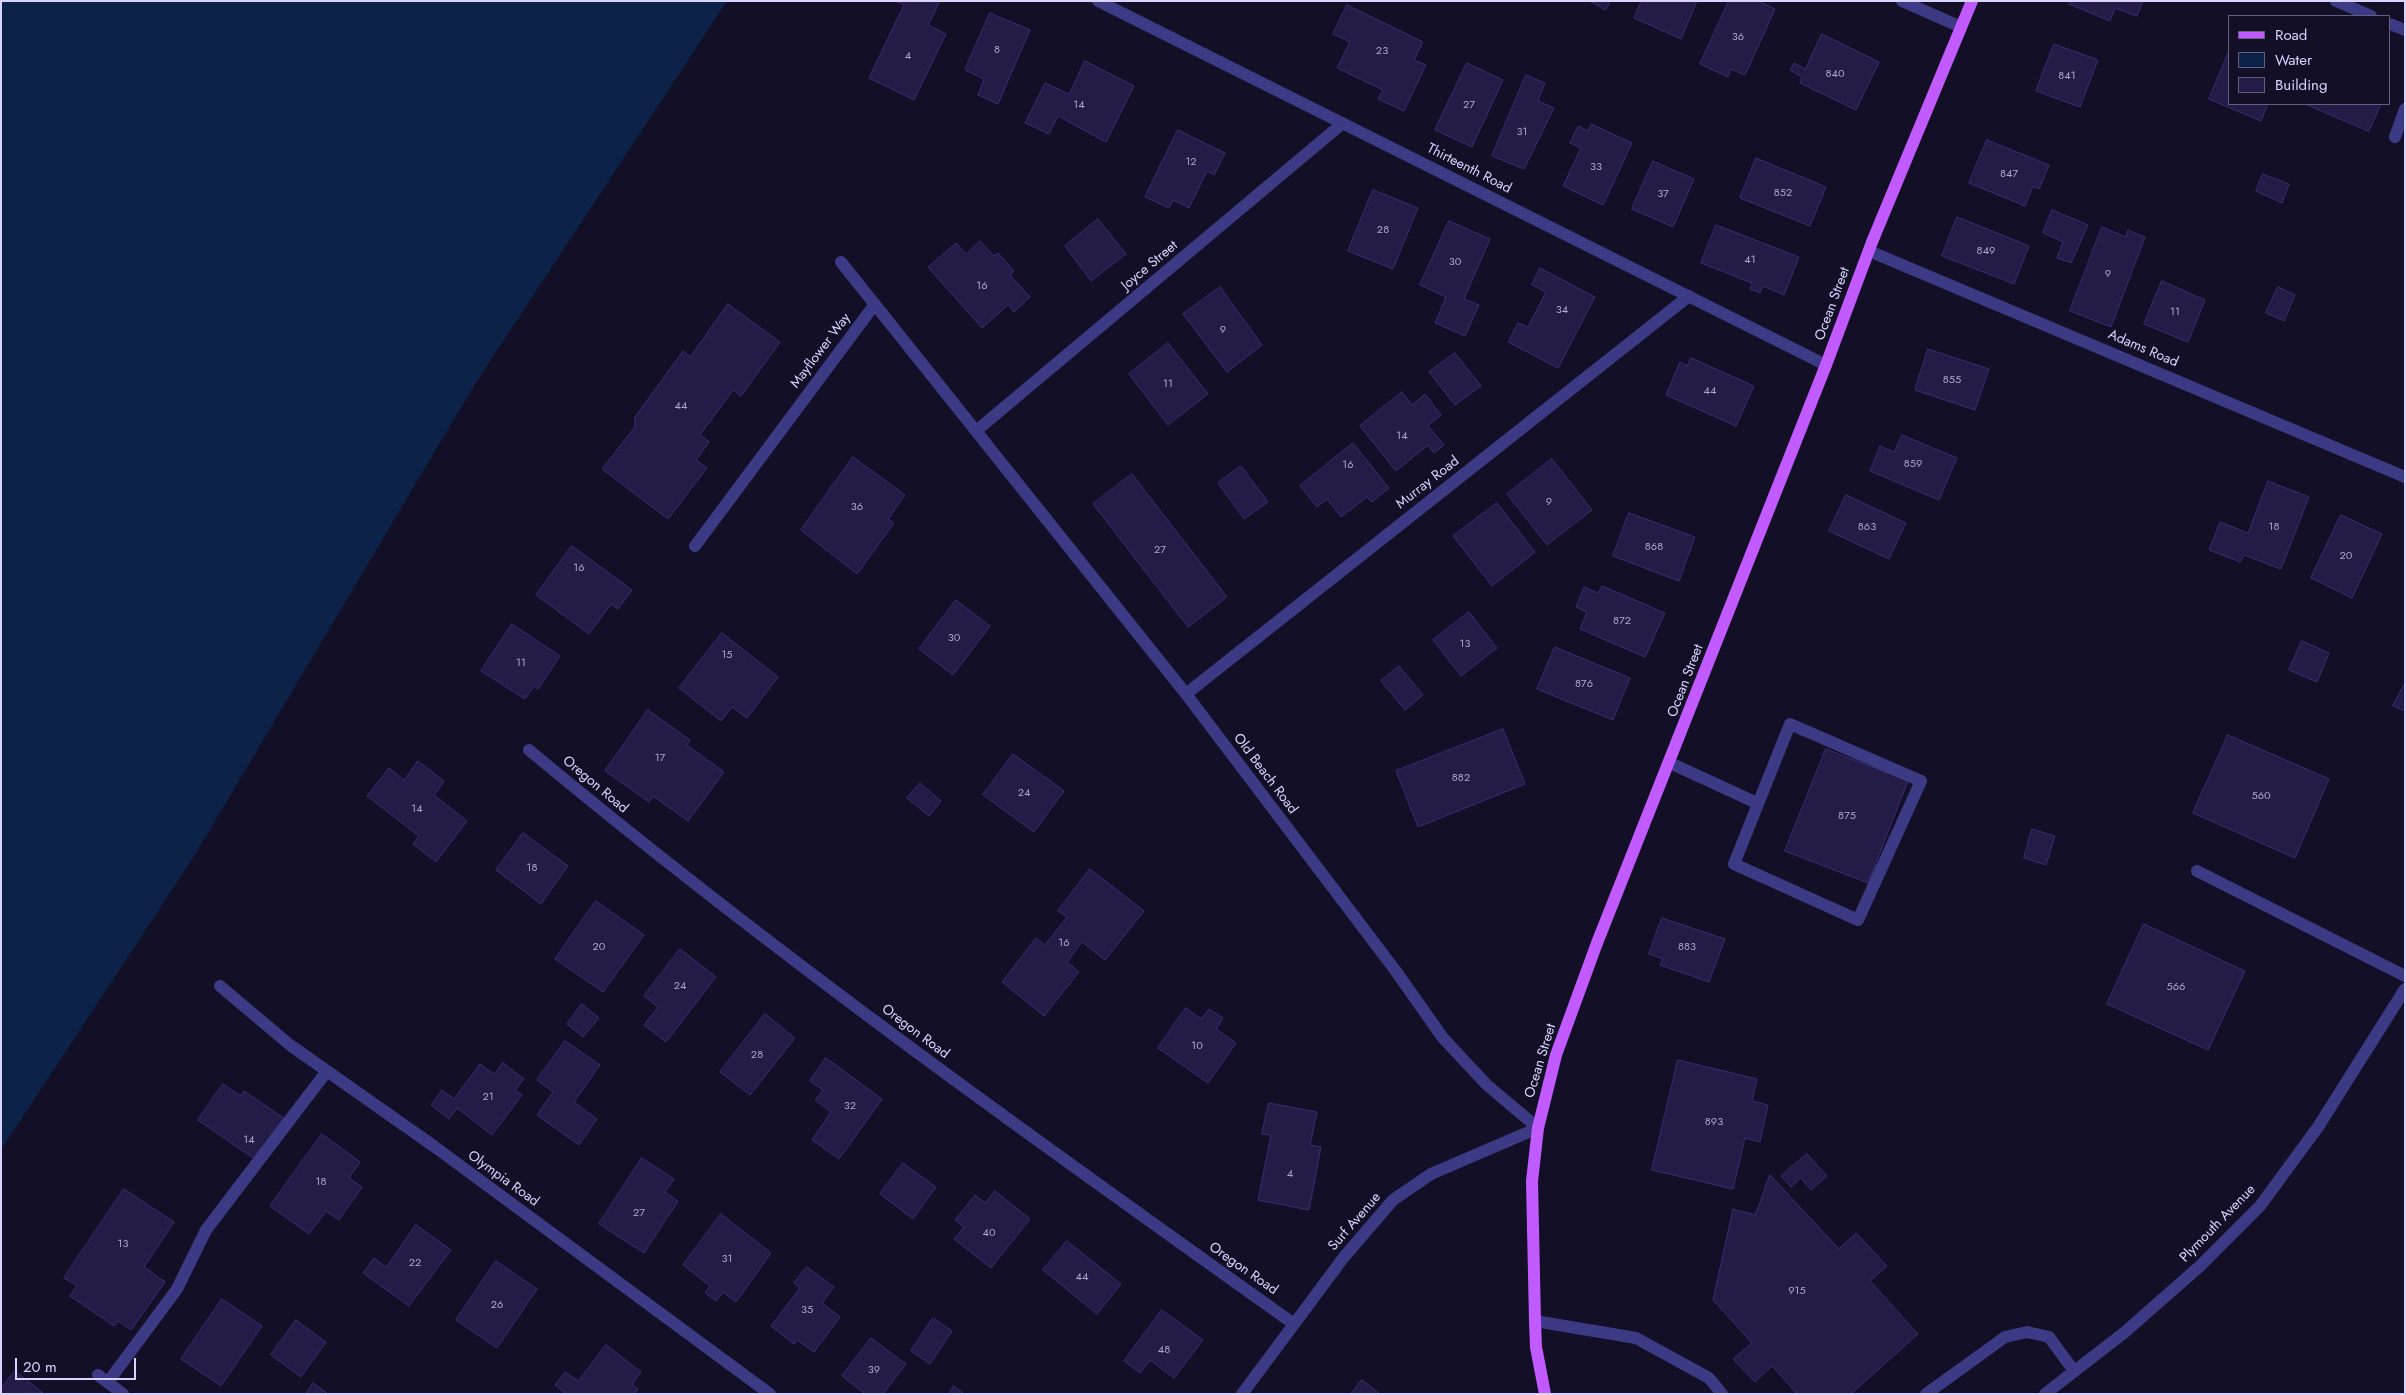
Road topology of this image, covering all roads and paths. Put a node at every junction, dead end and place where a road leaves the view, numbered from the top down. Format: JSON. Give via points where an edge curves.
{"nodes":[{"id":1,"x":1098,"y":1,"type":"edge"},
{"id":2,"x":1902,"y":1,"type":"edge"},
{"id":3,"x":1972,"y":1,"type":"edge"},
{"id":4,"x":2336,"y":1,"type":"edge"},
{"id":5,"x":2369,"y":15,"type":"edge"},
{"id":6,"x":2391,"y":24,"type":"edge"},
{"id":7,"x":1961,"y":27,"type":"junction"},
{"id":8,"x":2405,"y":30,"type":"edge"},
{"id":9,"x":2405,"y":109,"type":"edge"},
{"id":10,"x":1343,"y":123,"type":"junction"},
{"id":11,"x":2395,"y":137,"type":"dead end"},
{"id":12,"x":1868,"y":251,"type":"junction"},
{"id":13,"x":841,"y":262,"type":"dead end"},
{"id":14,"x":1688,"y":296,"type":"junction"},
{"id":15,"x":875,"y":304,"type":"junction"},
{"id":16,"x":1826,"y":365,"type":"junction"},
{"id":17,"x":976,"y":431,"type":"junction"},
{"id":18,"x":2405,"y":477,"type":"edge"},
{"id":19,"x":695,"y":546,"type":"dead end"},
{"id":20,"x":1186,"y":694,"type":"junction"},
{"id":21,"x":529,"y":750,"type":"dead end"},
{"id":22,"x":1670,"y":763,"type":"junction"},
{"id":23,"x":1757,"y":803,"type":"junction"},
{"id":24,"x":2197,"y":871,"type":"dead end"},
{"id":25,"x":2405,"y":976,"type":"edge"},
{"id":26,"x":220,"y":986,"type":"dead end"},
{"id":27,"x":2405,"y":989,"type":"edge"},
{"id":28,"x":327,"y":1071,"type":"junction"},
{"id":29,"x":1538,"y":1128,"type":"junction"},
{"id":30,"x":1534,"y":1321,"type":"junction"},
{"id":31,"x":1294,"y":1324,"type":"junction"},
{"id":32,"x":2074,"y":1371,"type":"junction"},
{"id":33,"x":123,"y":1394,"type":"edge"},
{"id":34,"x":770,"y":1394,"type":"edge"},
{"id":35,"x":1242,"y":1394,"type":"edge"},
{"id":36,"x":1545,"y":1394,"type":"edge"},
{"id":37,"x":1722,"y":1394,"type":"edge"},
{"id":38,"x":1926,"y":1394,"type":"edge"},
{"id":39,"x":2045,"y":1394,"type":"edge"}],
"edges":[{"from":1,"to":10,"type":"street","name":"Thirteenth Road"},
{"from":2,"to":7,"type":"street"},
{"from":3,"to":7,"type":"main road","name":"Ocean Street"},
{"from":4,"to":5,"type":"street"},
{"from":6,"to":8,"type":"street"},
{"from":7,"to":12,"type":"main road","name":"Ocean Street"},
{"from":9,"to":11,"type":"street"},
{"from":10,"to":14,"type":"street","name":"Thirteenth Road"},
{"from":10,"to":17,"type":"street","name":"Joyce Street"},
{"from":12,"to":16,"type":"main road","name":"Ocean Street"},
{"from":12,"to":18,"type":"street","name":"Adams Road"},
{"from":13,"to":15,"type":"street"},
{"from":14,"to":16,"type":"street","name":"Thirteenth Road"},
{"from":14,"to":20,"type":"street","name":"Murray Road"},
{"from":15,"to":17,"type":"street"},
{"from":15,"to":19,"type":"street","name":"Mayflower Way"},
{"from":16,"to":22,"type":"main road","name":"Ocean Street"},
{"from":17,"to":20,"type":"street","name":"Old Beach Road"},
{"from":20,"to":29,"type":"street","name":"Old Beach Road","via":[[1396,970],[1443,1038],[1487,1084]]},
{"from":21,"to":31,"type":"street","name":"Oregon Road","via":[[645,846],[998,1113]]},
{"from":22,"to":23,"type":"street"},
{"from":22,"to":29,"type":"main road","name":"Ocean Street","via":[[1597,943],[1556,1055]]},
{"from":23,"to":23,"type":"street","via":[[1790,724],[1920,781],[1858,920],[1734,864]]},
{"from":24,"to":25,"type":"street"},
{"from":26,"to":28,"type":"street","name":"Olympia Road","via":[[290,1045]]},
{"from":27,"to":32,"type":"street","name":"Plymouth Avenue","via":[[2318,1127],[2260,1206],[2200,1266],[2125,1332]]},
{"from":28,"to":33,"type":"street","via":[[206,1230],[177,1288],[103,1379]]},
{"from":28,"to":34,"type":"street","name":"Olympia Road"},
{"from":29,"to":30,"type":"main road","name":"Ocean Street","via":[[1532,1181]]},
{"from":29,"to":31,"type":"street","name":"Surf Avenue","via":[[1431,1174],[1393,1200],[1344,1257]]},
{"from":30,"to":36,"type":"main road","name":"Ocean Street"},
{"from":30,"to":37,"type":"street","via":[[1636,1338],[1709,1378]]},
{"from":31,"to":35,"type":"street","name":"Surf Avenue"},
{"from":32,"to":38,"type":"street","via":[[2049,1337],[2027,1332],[2005,1337]]},
{"from":32,"to":39,"type":"street","name":"Plymouth Avenue"}]}
